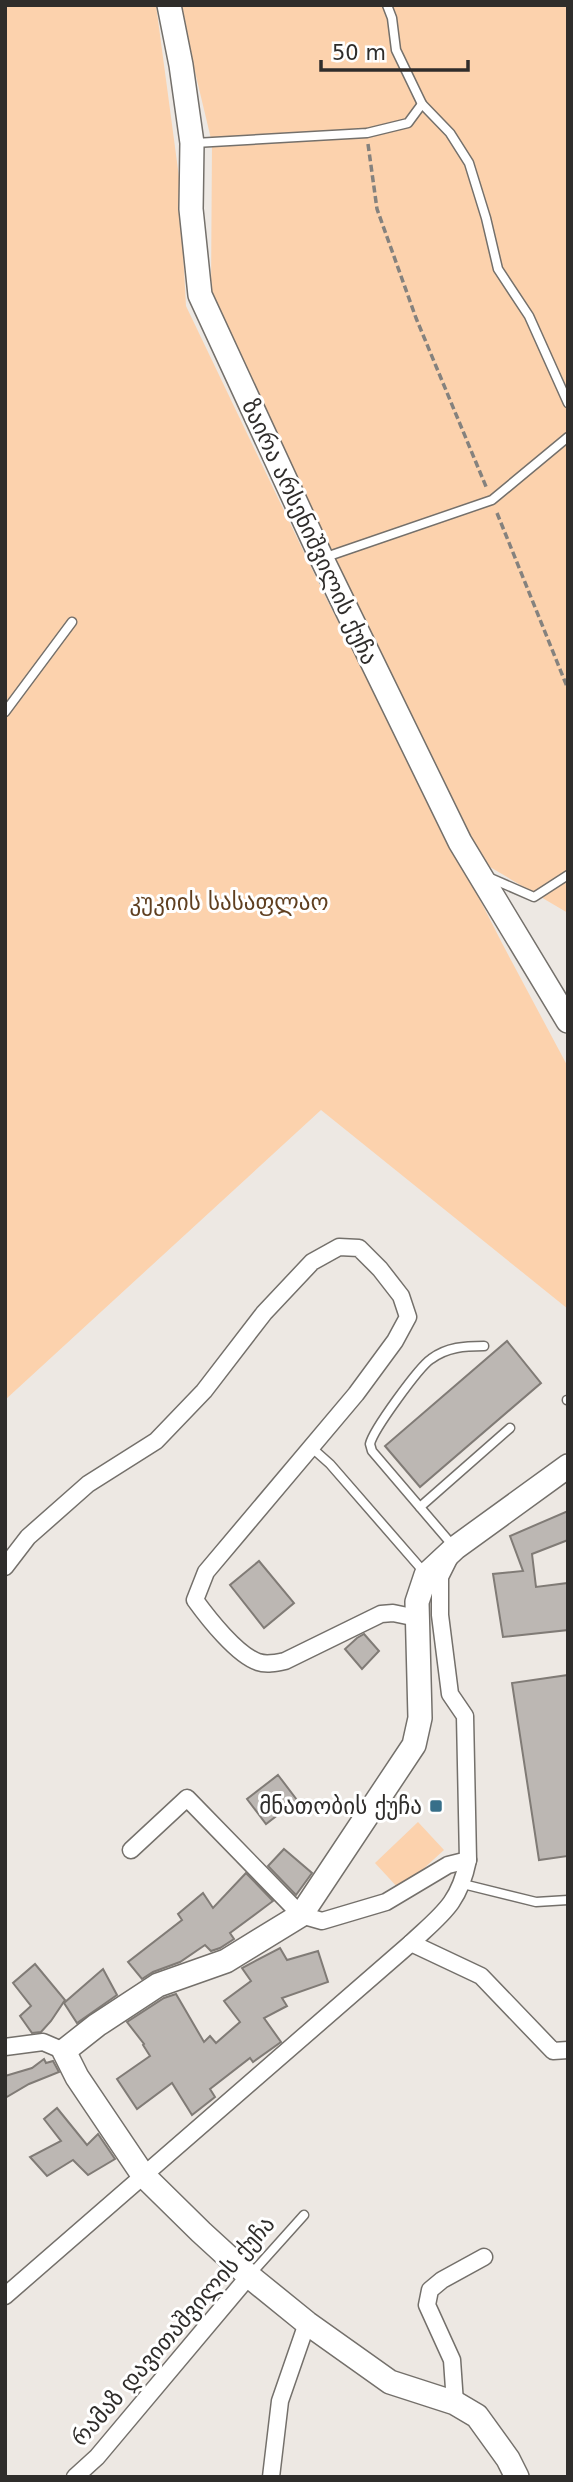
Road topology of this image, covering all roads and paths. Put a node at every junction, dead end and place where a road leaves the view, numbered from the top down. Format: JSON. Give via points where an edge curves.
{"nodes":[{"id":1,"x":169,"y":5,"type":"edge"},
{"id":2,"x":387,"y":5,"type":"edge"},
{"id":3,"x":422,"y":104,"type":"junction"},
{"id":4,"x":367,"y":133,"type":"junction"},
{"id":5,"x":192,"y":143,"type":"junction"},
{"id":6,"x":568,"y":403,"type":"edge"},
{"id":7,"x":568,"y":437,"type":"edge"},
{"id":8,"x":492,"y":500,"type":"junction"},
{"id":9,"x":321,"y":559,"type":"junction"},
{"id":10,"x":72,"y":622,"type":"dead end"},
{"id":11,"x":568,"y":689,"type":"edge"},
{"id":12,"x":5,"y":712,"type":"edge"},
{"id":13,"x":479,"y":873,"type":"junction"},
{"id":14,"x":568,"y":875,"type":"edge"},
{"id":15,"x":568,"y":1021,"type":"edge"},
{"id":16,"x":484,"y":1346,"type":"dead end"},
{"id":17,"x":510,"y":1428,"type":"dead end"},
{"id":18,"x":312,"y":1448,"type":"junction"},
{"id":19,"x":568,"y":1466,"type":"edge"},
{"id":20,"x":420,"y":1507,"type":"junction"},
{"id":21,"x":455,"y":1548,"type":"junction"},
{"id":22,"x":5,"y":1567,"type":"edge"},
{"id":23,"x":426,"y":1575,"type":"junction"},
{"id":24,"x":417,"y":1618,"type":"junction"},
{"id":25,"x":131,"y":1850,"type":"dead end"},
{"id":26,"x":468,"y":1860,"type":"junction"},
{"id":27,"x":463,"y":1884,"type":"junction"},
{"id":28,"x":568,"y":1900,"type":"edge"},
{"id":29,"x":302,"y":1915,"type":"junction"},
{"id":30,"x":411,"y":1943,"type":"junction"},
{"id":31,"x":5,"y":2047,"type":"edge"},
{"id":32,"x":568,"y":2050,"type":"edge"},
{"id":33,"x":64,"y":2051,"type":"junction"},
{"id":34,"x":143,"y":2175,"type":"junction"},
{"id":35,"x":304,"y":2215,"type":"dead end"},
{"id":36,"x":484,"y":2257,"type":"dead end"},
{"id":37,"x":249,"y":2276,"type":"junction"},
{"id":38,"x":5,"y":2296,"type":"edge"},
{"id":39,"x":307,"y":2323,"type":"junction"},
{"id":40,"x":455,"y":2403,"type":"junction"},
{"id":41,"x":75,"y":2477,"type":"edge"},
{"id":42,"x":271,"y":2477,"type":"edge"},
{"id":43,"x":517,"y":2477,"type":"edge"}],
"edges":[{"from":1,"to":5,"type":"street","name":"ზაირა არსენიშვილის ქუჩა"},
{"from":2,"to":3,"type":"lane","via":[[396,50]]},
{"from":3,"to":4,"type":"lane","via":[[408,123]]},
{"from":3,"to":6,"type":"lane","via":[[450,133],[469,163],[498,269],[529,316]]},
{"from":4,"to":5,"type":"lane"},
{"from":4,"to":8,"type":"path","via":[[377,209],[416,318]]},
{"from":5,"to":9,"type":"street","name":"ზაირა არსენიშვილის ქუჩა","via":[[191,209],[200,295]]},
{"from":7,"to":8,"type":"lane"},
{"from":8,"to":9,"type":"lane"},
{"from":8,"to":11,"type":"path"},
{"from":9,"to":13,"type":"street","name":"ზაირა არსენიშვილის ქუჩა"},
{"from":10,"to":12,"type":"lane"},
{"from":13,"to":14,"type":"lane","via":[[534,897]]},
{"from":13,"to":15,"type":"street","name":"ზაირა არსენიშვილის ქუჩა"},
{"from":16,"to":20,"type":"lane","via":[[455,1348],[429,1360],[371,1435],[372,1451]]},
{"from":17,"to":20,"type":"lane"},
{"from":18,"to":22,"type":"street","via":[[396,1341],[408,1317],[401,1296],[359,1248],[339,1247],[312,1262],[156,1441],[88,1484],[28,1537]]},
{"from":18,"to":23,"type":"lane"},
{"from":18,"to":24,"type":"street","via":[[205,1572],[195,1600],[214,1628],[231,1642],[256,1662],[273,1664],[381,1614]]},
{"from":19,"to":21,"type":"street"},
{"from":20,"to":21,"type":"lane"},
{"from":21,"to":23,"type":"street"},
{"from":21,"to":26,"type":"street","via":[[440,1577],[440,1615],[450,1694],[465,1716]]},
{"from":23,"to":24,"type":"street"},
{"from":24,"to":29,"type":"street","via":[[420,1718],[414,1745]]},
{"from":25,"to":29,"type":"street","via":[[187,1798]]},
{"from":26,"to":27,"type":"street"},
{"from":26,"to":29,"type":"street","via":[[448,1865],[386,1902],[322,1921]]},
{"from":27,"to":28,"type":"lane","via":[[536,1902]]},
{"from":27,"to":30,"type":"street","via":[[450,1906]]},
{"from":29,"to":33,"type":"street","via":[[226,1961],[158,1985]]},
{"from":30,"to":32,"type":"street","via":[[481,1976],[553,2050]]},
{"from":30,"to":34,"type":"street"},
{"from":31,"to":33,"type":"street","via":[[43,2042]]},
{"from":33,"to":34,"type":"street"},
{"from":34,"to":37,"type":"street"},
{"from":34,"to":38,"type":"street"},
{"from":35,"to":37,"type":"lane","name":"რამაზ დავითაშვილის ქუჩა"},
{"from":36,"to":40,"type":"street","via":[[430,2290],[427,2305],[452,2360]]},
{"from":37,"to":39,"type":"street"},
{"from":37,"to":41,"type":"street","name":"რამაზ დავითაშვილის ქუჩა","via":[[97,2457]]},
{"from":39,"to":40,"type":"street","via":[[390,2382]]},
{"from":39,"to":42,"type":"street","via":[[280,2401]]},
{"from":40,"to":43,"type":"street","via":[[477,2416]]}]}
